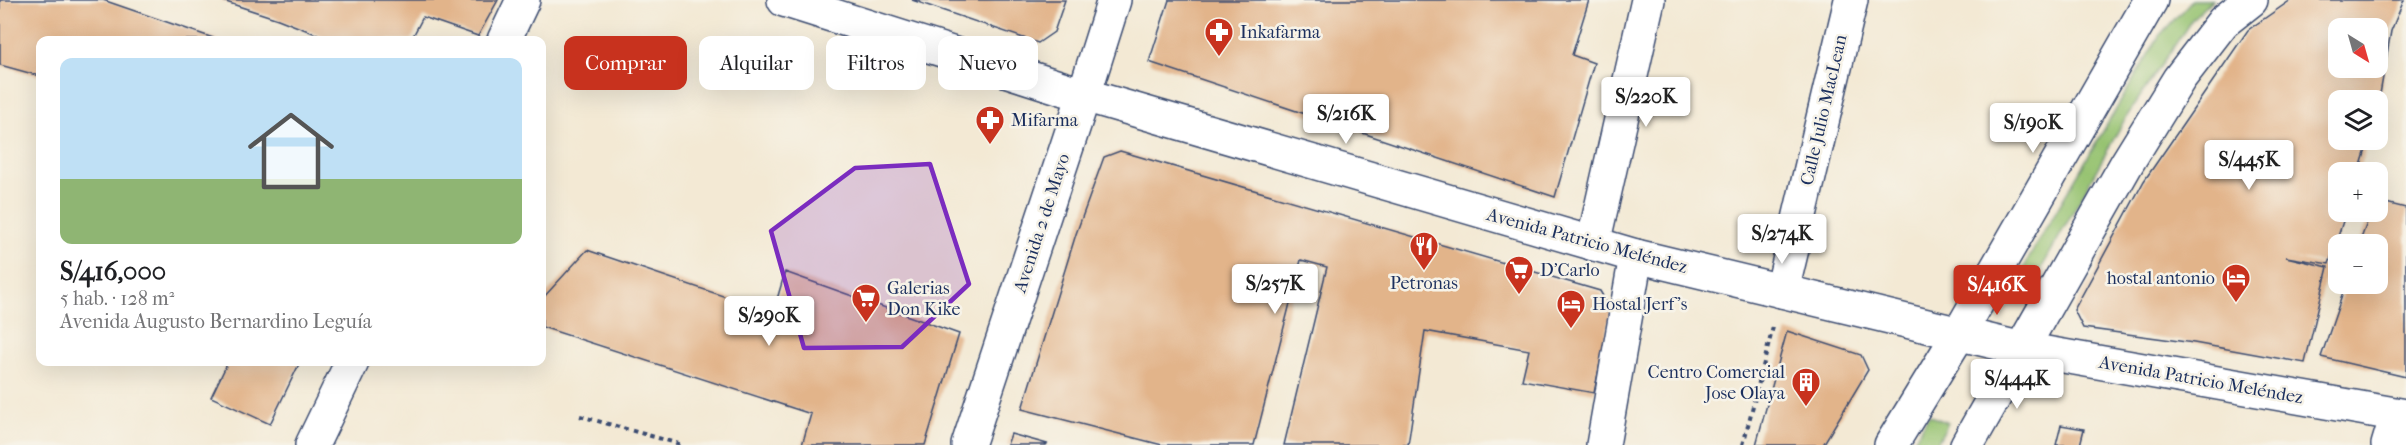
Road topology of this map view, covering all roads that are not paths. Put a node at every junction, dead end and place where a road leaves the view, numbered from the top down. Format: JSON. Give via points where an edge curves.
{"nodes":[{"id":1,"x":524,"y":0,"type":"edge"},
{"id":2,"x":783,"y":0,"type":"edge"},
{"id":3,"x":1114,"y":0,"type":"edge"},
{"id":4,"x":1648,"y":0,"type":"edge"},
{"id":5,"x":1851,"y":0,"type":"edge"},
{"id":6,"x":2151,"y":0,"type":"edge"},
{"id":7,"x":2251,"y":0,"type":"edge"},
{"id":8,"x":506,"y":36,"type":"edge"},
{"id":9,"x":1084,"y":95,"type":"junction"},
{"id":10,"x":1593,"y":244,"type":"junction"},
{"id":11,"x":1636,"y":256,"type":"junction"},
{"id":12,"x":1782,"y":291,"type":"junction"},
{"id":13,"x":1959,"y":334,"type":"junction"},
{"id":14,"x":2023,"y":349,"type":"junction"},
{"id":15,"x":350,"y":366,"type":"edge"},
{"id":16,"x":2397,"y":425,"type":"edge"},
{"id":17,"x":312,"y":445,"type":"edge"},
{"id":18,"x":968,"y":445,"type":"edge"},
{"id":19,"x":1603,"y":445,"type":"edge"},
{"id":20,"x":1891,"y":445,"type":"edge"},
{"id":21,"x":1967,"y":445,"type":"edge"}],
"edges":[{"from":1,"to":8,"type":"street"},
{"from":2,"to":9,"type":"street","name":"Avenida Patricio Meléndez"},
{"from":3,"to":9,"type":"street","name":"Avenida 2 de Mayo"},
{"from":4,"to":10,"type":"street"},
{"from":5,"to":12,"type":"street","name":"Calle Julio MacLean"},
{"from":6,"to":13,"type":"street"},
{"from":7,"to":14,"type":"street","via":[[2223,22],[2179,79],[2127,163]]},
{"from":9,"to":10,"type":"street","name":"Avenida Patricio Meléndez"},
{"from":9,"to":18,"type":"street","name":"Avenida 2 de Mayo"},
{"from":10,"to":11,"type":"street","name":"Avenida Patricio Meléndez"},
{"from":11,"to":12,"type":"street","name":"Avenida Patricio Meléndez"},
{"from":11,"to":19,"type":"street"},
{"from":12,"to":13,"type":"street","name":"Avenida Patricio Meléndez"},
{"from":13,"to":14,"type":"street","name":"Avenida Patricio Meléndez"},
{"from":13,"to":20,"type":"street"},
{"from":14,"to":16,"type":"street","name":"Avenida Patricio Meléndez"},
{"from":14,"to":21,"type":"street"},
{"from":15,"to":17,"type":"street"}]}
